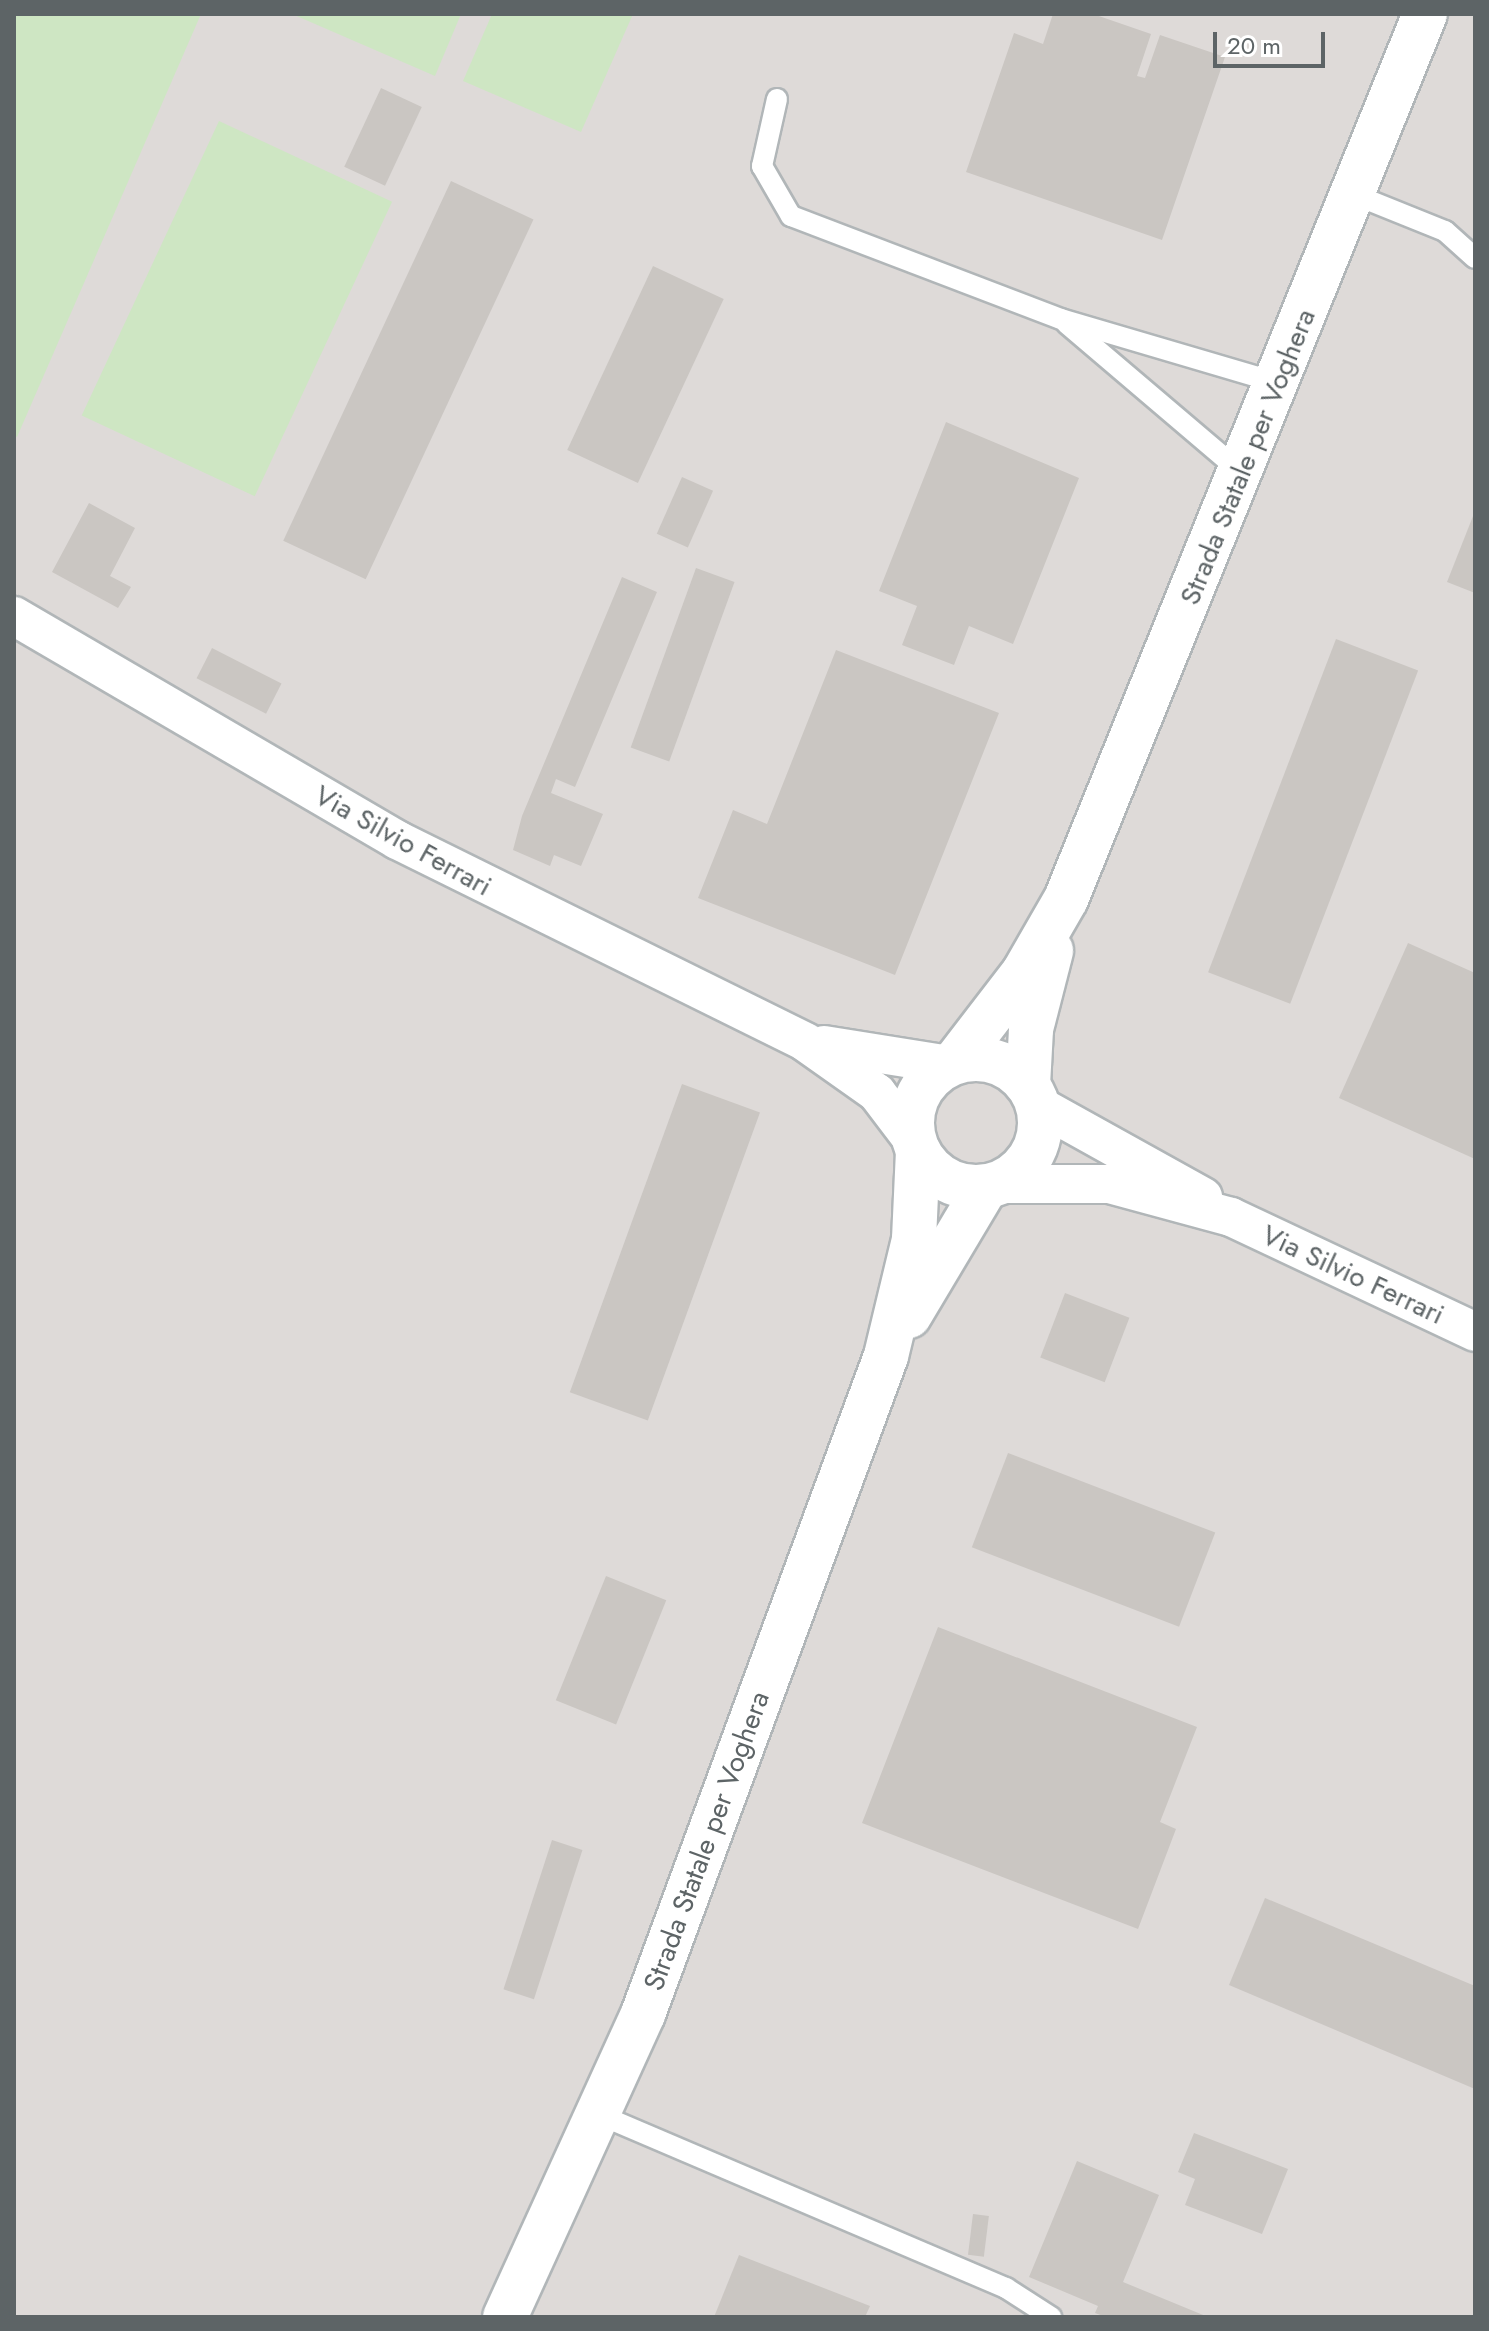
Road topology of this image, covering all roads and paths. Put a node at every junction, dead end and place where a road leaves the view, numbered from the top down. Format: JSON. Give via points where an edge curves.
{"nodes":[{"id":1,"x":1425,"y":14,"type":"edge"},
{"id":2,"x":777,"y":99,"type":"dead end"},
{"id":3,"x":1353,"y":194,"type":"junction"},
{"id":4,"x":1475,"y":258,"type":"edge"},
{"id":5,"x":1061,"y":319,"type":"junction"},
{"id":6,"x":1278,"y":383,"type":"junction"},
{"id":7,"x":1243,"y":474,"type":"junction"},
{"id":8,"x":14,"y":616,"type":"edge"},
{"id":9,"x":1066,"y":899,"type":"junction"},
{"id":10,"x":805,"y":1042,"type":"junction"},
{"id":11,"x":952,"y":1064,"type":"junction"},
{"id":12,"x":1033,"y":1095,"type":"junction"},
{"id":13,"x":916,"y":1147,"type":"junction"},
{"id":14,"x":991,"y":1186,"type":"junction"},
{"id":15,"x":1231,"y":1217,"type":"junction"},
{"id":16,"x":1475,"y":1332,"type":"edge"},
{"id":17,"x":886,"y":1356,"type":"junction"},
{"id":18,"x":598,"y":2114,"type":"junction"},
{"id":19,"x":505,"y":2317,"type":"edge"},
{"id":20,"x":1051,"y":2317,"type":"edge"}],
"edges":[{"from":1,"to":3,"type":"main road","name":"Strada Statale per Voghera"},
{"from":2,"to":5,"type":"lane","via":[[762,166],[791,216]]},
{"from":3,"to":4,"type":"lane","via":[[1445,231]]},
{"from":3,"to":6,"type":"main road","name":"Strada Statale per Voghera"},
{"from":5,"to":6,"type":"lane"},
{"from":5,"to":7,"type":"lane"},
{"from":6,"to":7,"type":"main road","name":"Strada Statale per Voghera"},
{"from":7,"to":9,"type":"main road","name":"Strada Statale per Voghera"},
{"from":8,"to":10,"type":"street","name":"Via Silvio Ferrari","via":[[397,840]]},
{"from":9,"to":11,"type":"main road","name":"Strada Statale per Voghera","via":[[1024,972]]},
{"from":9,"to":12,"type":"main road","name":"Strada Statale per Voghera","via":[[1031,1029]]},
{"from":10,"to":11,"type":"street","name":"Via Silvio Ferrari"},
{"from":10,"to":13,"type":"street","name":"Via Silvio Ferrari","via":[[877,1093]]},
{"from":11,"to":12,"type":"main road","via":[[992,1060]]},
{"from":11,"to":13,"type":"main road","name":"Strada Statale per Voghera","via":[[919,1092]]},
{"from":12,"to":14,"type":"main road","name":"Strada Statale per Voghera","via":[[1036,1148]]},
{"from":12,"to":15,"type":"street","name":"Via Silvio Ferrari","via":[[1177,1178]]},
{"from":13,"to":14,"type":"main road","via":[[946,1180]]},
{"from":13,"to":17,"type":"main road","name":"Strada Statale per Voghera","via":[[914,1239]]},
{"from":14,"to":15,"type":"street","name":"Via Silvio Ferrari","via":[[1109,1184]]},
{"from":14,"to":17,"type":"main road","name":"Strada Statale per Voghera"},
{"from":15,"to":16,"type":"street","name":"Via Silvio Ferrari"},
{"from":17,"to":18,"type":"main road","name":"Strada Statale per Voghera","via":[[643,2014]]},
{"from":18,"to":19,"type":"main road","name":"Strada Statale per Voghera"},
{"from":18,"to":20,"type":"lane","via":[[1006,2288]]}]}
